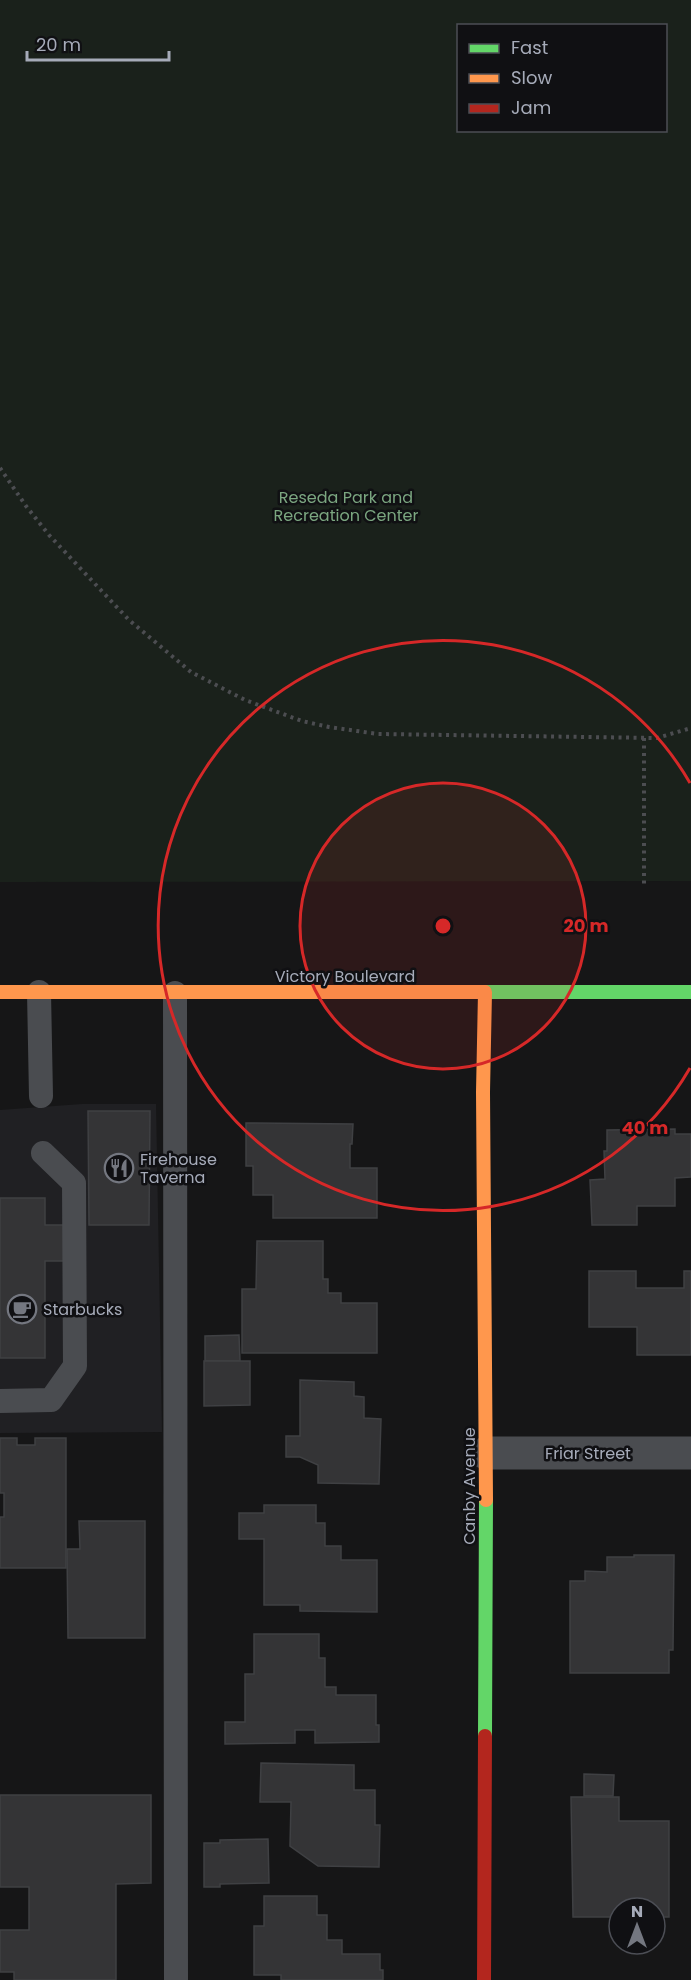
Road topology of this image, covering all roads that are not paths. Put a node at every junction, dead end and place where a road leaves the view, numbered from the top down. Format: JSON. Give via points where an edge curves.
{"nodes":[{"id":1,"x":0,"y":992,"type":"edge"},
{"id":2,"x":39,"y":992,"type":"junction"},
{"id":3,"x":484,"y":992,"type":"junction"},
{"id":4,"x":691,"y":992,"type":"edge"},
{"id":5,"x":175,"y":993,"type":"junction"},
{"id":6,"x":41,"y":1096,"type":"dead end"},
{"id":7,"x":43,"y":1153,"type":"dead end"},
{"id":8,"x":0,"y":1401,"type":"edge"},
{"id":9,"x":486,"y":1453,"type":"junction"},
{"id":10,"x":691,"y":1453,"type":"edge"},
{"id":11,"x":176,"y":1980,"type":"edge"},
{"id":12,"x":484,"y":1980,"type":"edge"}],
"edges":[{"from":1,"to":2,"type":"street","name":"Victory Boulevard"},
{"from":2,"to":5,"type":"street","name":"Victory Boulevard"},
{"from":2,"to":6,"type":"lane"},
{"from":3,"to":4,"type":"street","name":"Victory Boulevard"},
{"from":3,"to":5,"type":"street","name":"Victory Boulevard"},
{"from":3,"to":9,"type":"street","name":"Canby Avenue"},
{"from":5,"to":11,"type":"lane"},
{"from":7,"to":8,"type":"lane","via":[[74,1184],[75,1366],[51,1400]]},
{"from":9,"to":10,"type":"street","name":"Friar Street"},
{"from":9,"to":12,"type":"street","name":"Canby Avenue"}]}
